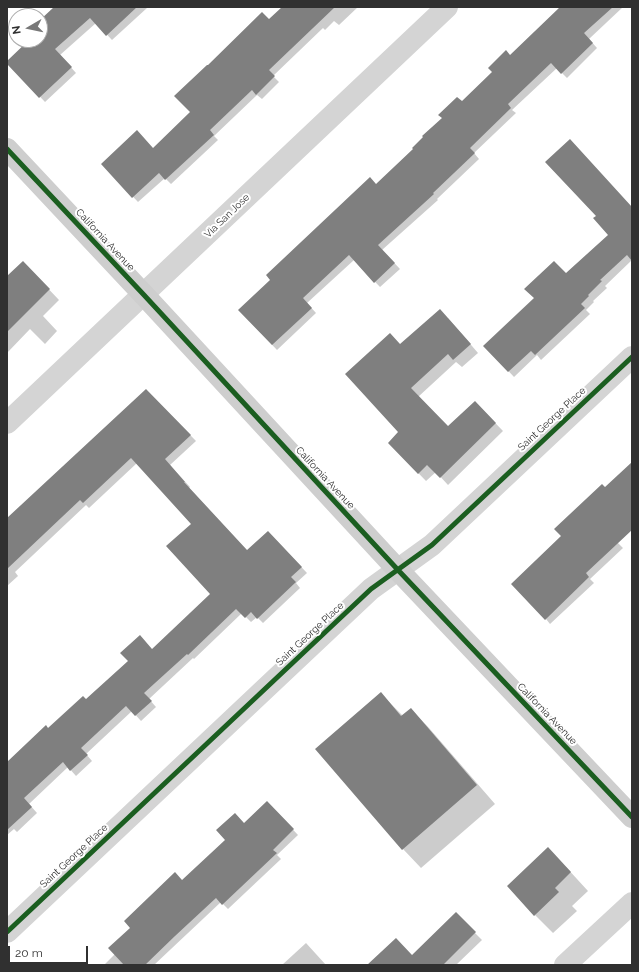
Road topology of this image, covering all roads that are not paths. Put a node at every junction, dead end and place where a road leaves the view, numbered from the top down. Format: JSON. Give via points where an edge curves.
{"nodes":[{"id":1,"x":447,"y":7,"type":"edge"},
{"id":2,"x":7,"y":149,"type":"edge"},
{"id":3,"x":144,"y":295,"type":"junction"},
{"id":4,"x":632,"y":357,"type":"edge"},
{"id":5,"x":7,"y":424,"type":"edge"},
{"id":6,"x":398,"y":570,"type":"junction"},
{"id":7,"x":632,"y":817,"type":"edge"},
{"id":8,"x":632,"y":902,"type":"edge"},
{"id":9,"x":7,"y":932,"type":"edge"},
{"id":10,"x":566,"y":965,"type":"edge"}],
"edges":[{"from":1,"to":3,"type":"street","name":"Via San Jose"},
{"from":2,"to":3,"type":"main road","name":"California Avenue"},
{"from":3,"to":5,"type":"street","name":"Via San Jose"},
{"from":3,"to":6,"type":"main road","name":"California Avenue"},
{"from":4,"to":6,"type":"street","name":"Saint George Place","via":[[432,544]]},
{"from":6,"to":7,"type":"main road","name":"California Avenue"},
{"from":6,"to":9,"type":"street","name":"Saint George Place","via":[[371,589]]},
{"from":8,"to":10,"type":"street"}]}
